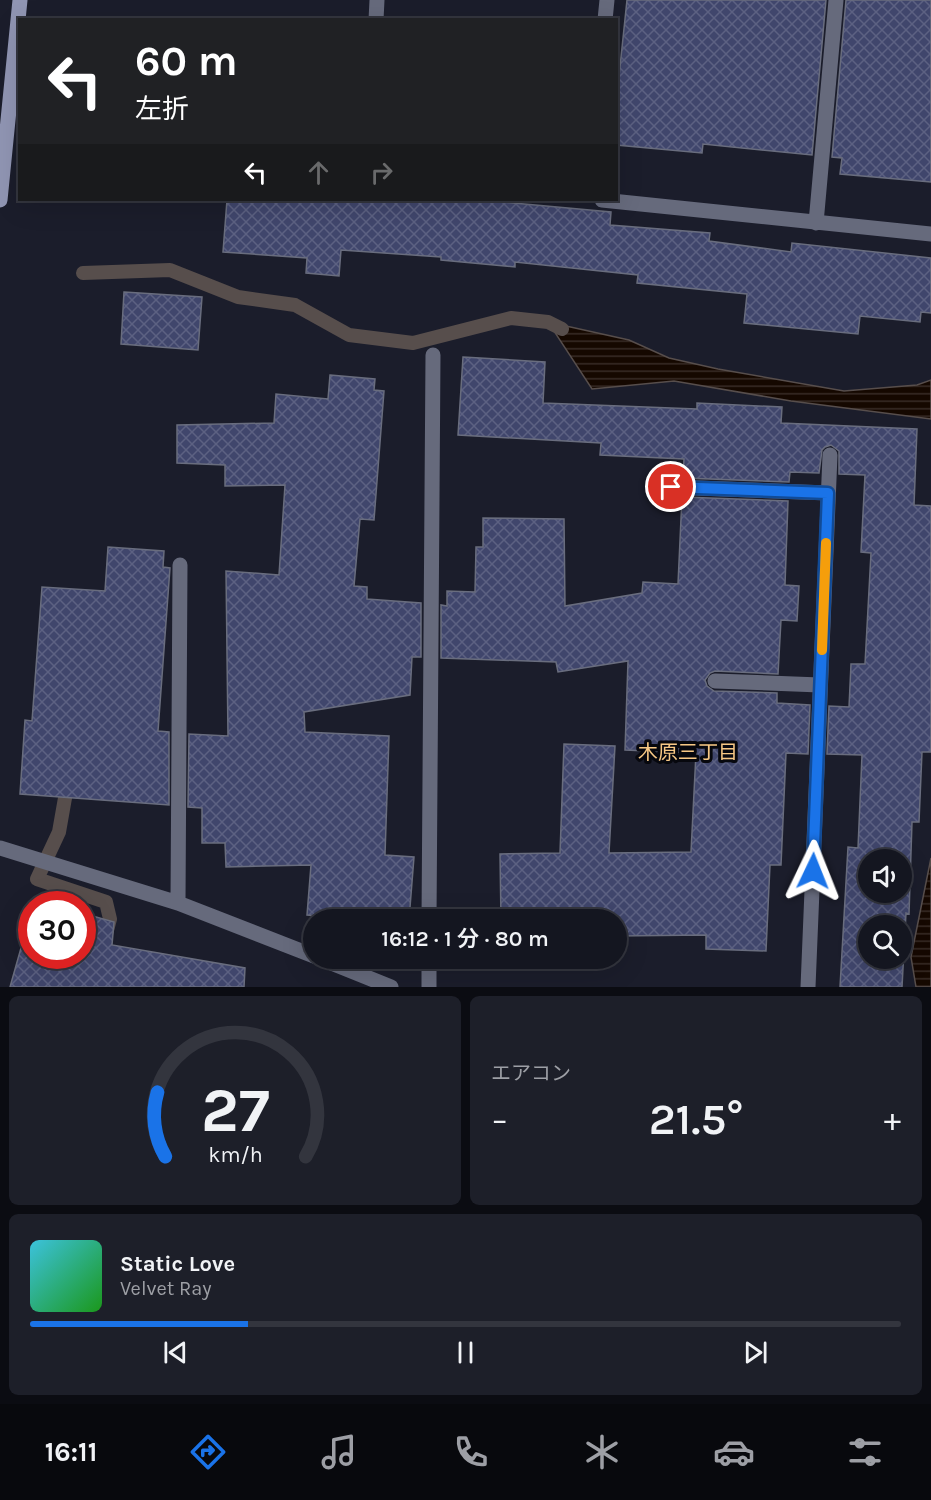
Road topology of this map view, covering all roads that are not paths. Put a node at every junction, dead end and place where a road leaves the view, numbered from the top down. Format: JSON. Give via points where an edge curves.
{"nodes":[{"id":1,"x":20,"y":0,"type":"edge"},
{"id":2,"x":377,"y":0,"type":"edge"},
{"id":3,"x":607,"y":0,"type":"edge"},
{"id":4,"x":836,"y":0,"type":"edge"},
{"id":5,"x":19,"y":18,"type":"edge"},
{"id":6,"x":376,"y":18,"type":"edge"},
{"id":7,"x":605,"y":18,"type":"edge"},
{"id":8,"x":18,"y":38,"type":"edge"},
{"id":9,"x":13,"y":134,"type":"edge"},
{"id":10,"x":0,"y":200,"type":"edge"},
{"id":11,"x":611,"y":201,"type":"edge"},
{"id":12,"x":816,"y":223,"type":"junction"},
{"id":13,"x":931,"y":234,"type":"edge"},
{"id":14,"x":433,"y":355,"type":"dead end"},
{"id":15,"x":830,"y":455,"type":"dead end"},
{"id":16,"x":671,"y":487,"type":"dead end"},
{"id":17,"x":828,"y":493,"type":"junction"},
{"id":18,"x":180,"y":565,"type":"dead end"},
{"id":19,"x":715,"y":681,"type":"dead end"},
{"id":20,"x":820,"y":685,"type":"junction"},
{"id":21,"x":0,"y":848,"type":"edge"},
{"id":22,"x":178,"y":903,"type":"junction"},
{"id":23,"x":429,"y":909,"type":"edge"},
{"id":24,"x":303,"y":952,"type":"edge"},
{"id":25,"x":347,"y":969,"type":"edge"},
{"id":26,"x":429,"y":969,"type":"edge"},
{"id":27,"x":392,"y":987,"type":"edge"},
{"id":28,"x":429,"y":987,"type":"edge"},
{"id":29,"x":808,"y":987,"type":"edge"}],
"edges":[{"from":1,"to":5,"type":"main road"},
{"from":2,"to":6,"type":"street"},
{"from":3,"to":7,"type":"street"},
{"from":4,"to":12,"type":"street"},
{"from":8,"to":9,"type":"main road"},
{"from":9,"to":10,"type":"main road"},
{"from":11,"to":12,"type":"street"},
{"from":12,"to":13,"type":"street"},
{"from":14,"to":23,"type":"street"},
{"from":15,"to":17,"type":"street"},
{"from":16,"to":17,"type":"street"},
{"from":17,"to":20,"type":"street"},
{"from":18,"to":22,"type":"street"},
{"from":19,"to":20,"type":"street"},
{"from":20,"to":29,"type":"street"},
{"from":21,"to":22,"type":"street"},
{"from":22,"to":24,"type":"street"},
{"from":25,"to":27,"type":"street"},
{"from":26,"to":28,"type":"street"}]}
